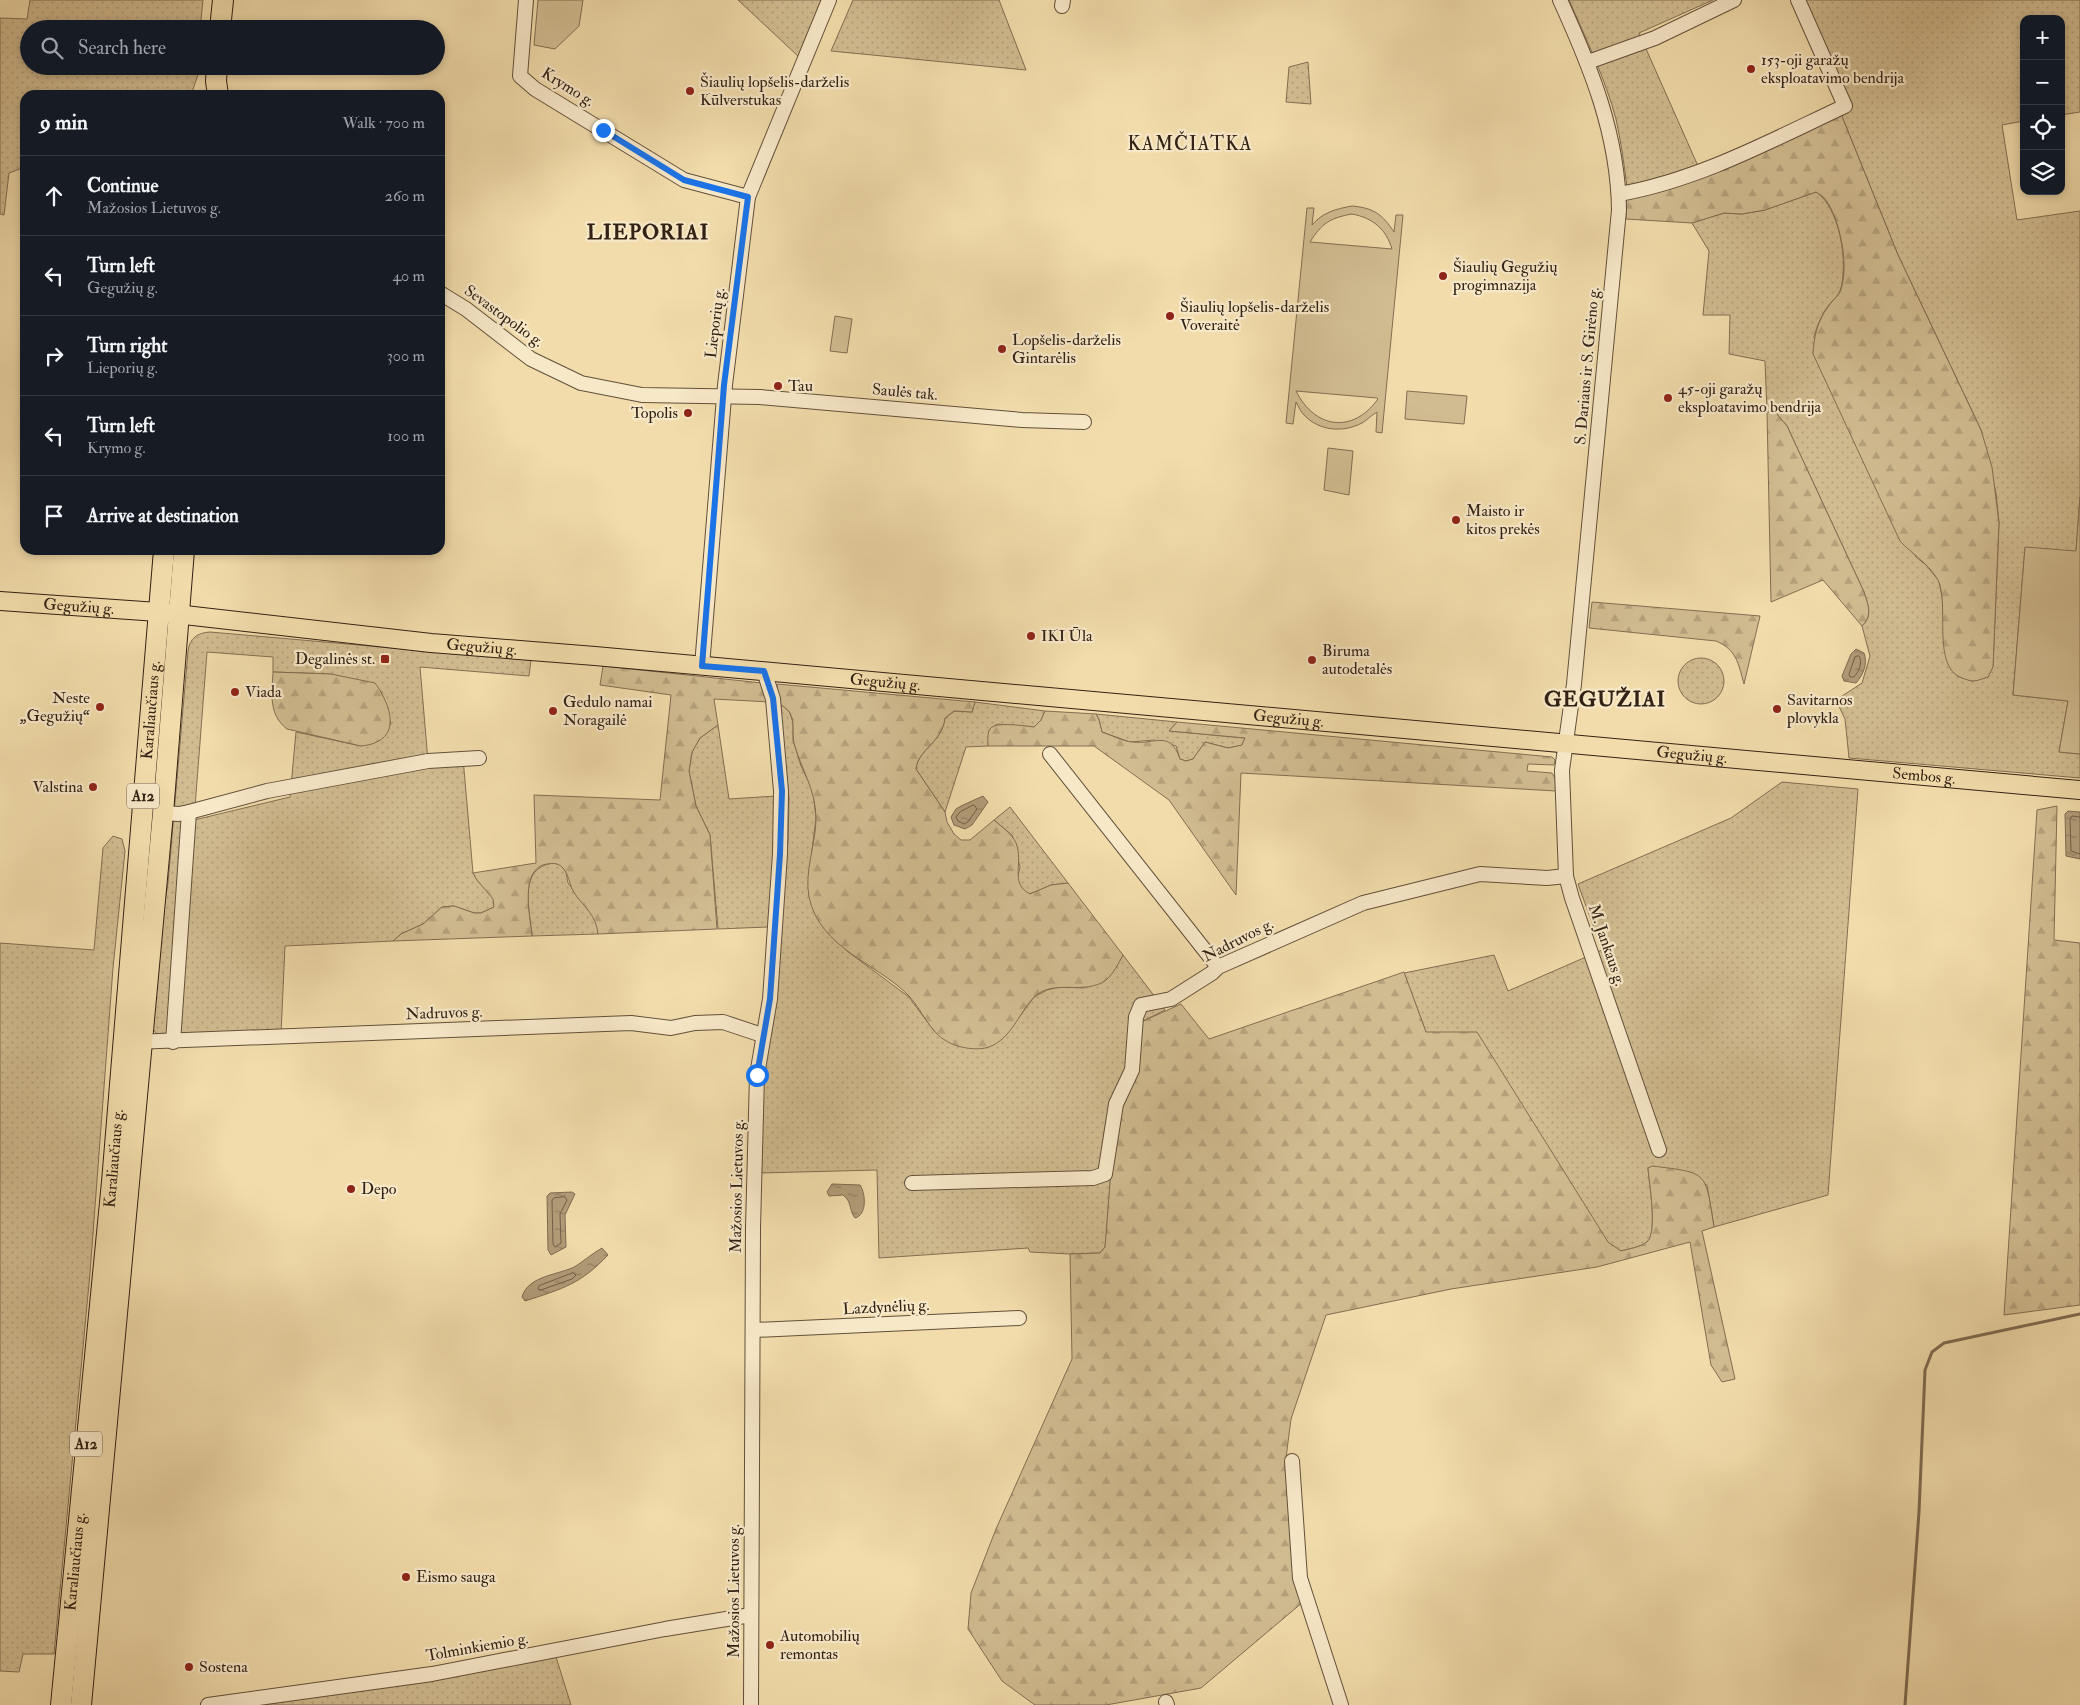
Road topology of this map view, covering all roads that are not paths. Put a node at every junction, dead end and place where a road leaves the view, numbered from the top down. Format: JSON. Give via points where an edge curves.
{"nodes":[{"id":1,"x":223,"y":0,"type":"edge"},
{"id":2,"x":526,"y":0,"type":"edge"},
{"id":3,"x":829,"y":0,"type":"edge"},
{"id":4,"x":1560,"y":0,"type":"edge"},
{"id":5,"x":1734,"y":0,"type":"edge"},
{"id":6,"x":1798,"y":0,"type":"edge"},
{"id":7,"x":221,"y":20,"type":"edge"},
{"id":8,"x":1588,"y":62,"type":"junction"},
{"id":9,"x":1619,"y":194,"type":"junction"},
{"id":10,"x":748,"y":197,"type":"junction"},
{"id":11,"x":445,"y":296,"type":"edge"},
{"id":12,"x":724,"y":397,"type":"junction"},
{"id":13,"x":1084,"y":422,"type":"dead end"},
{"id":14,"x":164,"y":555,"type":"edge"},
{"id":15,"x":184,"y":555,"type":"edge"},
{"id":16,"x":0,"y":602,"type":"edge"},
{"id":17,"x":158,"y":612,"type":"junction"},
{"id":18,"x":179,"y":615,"type":"junction"},
{"id":19,"x":702,"y":666,"type":"junction"},
{"id":20,"x":764,"y":671,"type":"junction"},
{"id":21,"x":1567,"y":744,"type":"junction"},
{"id":22,"x":1050,"y":754,"type":"dead end"},
{"id":23,"x":479,"y":758,"type":"dead end"},
{"id":24,"x":1769,"y":763,"type":"joint"},
{"id":25,"x":2080,"y":790,"type":"edge"},
{"id":26,"x":189,"y":812,"type":"junction"},
{"id":27,"x":163,"y":813,"type":"junction"},
{"id":28,"x":1566,"y":876,"type":"junction"},
{"id":29,"x":1218,"y":966,"type":"junction"},
{"id":30,"x":762,"y":1035,"type":"junction"},
{"id":31,"x":132,"y":1042,"type":"junction"},
{"id":32,"x":173,"y":1042,"type":"junction"},
{"id":33,"x":1659,"y":1150,"type":"dead end"},
{"id":34,"x":912,"y":1183,"type":"dead end"},
{"id":35,"x":1019,"y":1318,"type":"dead end"},
{"id":36,"x":754,"y":1330,"type":"junction"},
{"id":37,"x":1292,"y":1461,"type":"dead end"},
{"id":38,"x":751,"y":1615,"type":"junction"},
{"id":39,"x":61,"y":1705,"type":"edge"},
{"id":40,"x":81,"y":1705,"type":"edge"},
{"id":41,"x":208,"y":1705,"type":"edge"},
{"id":42,"x":751,"y":1705,"type":"edge"},
{"id":43,"x":1341,"y":1705,"type":"edge"}],
"edges":[{"from":1,"to":7,"type":"highway"},
{"from":2,"to":10,"type":"street","name":"Krymo g.","via":[[520,76],[535,89],[684,180]]},
{"from":3,"to":10,"type":"street","name":"Lieporių g."},
{"from":4,"to":8,"type":"street","name":"S. Dariaus ir S. Girėno g."},
{"from":5,"to":8,"type":"street","via":[[1655,38]]},
{"from":6,"to":9,"type":"street","via":[[1845,106],[1734,158],[1669,182]]},
{"from":8,"to":9,"type":"street","name":"S. Dariaus ir S. Girėno g.","via":[[1610,130]]},
{"from":9,"to":21,"type":"street","name":"S. Dariaus ir S. Girėno g.","via":[[1617,242]]},
{"from":10,"to":12,"type":"street","name":"Lieporių g."},
{"from":11,"to":12,"type":"street","name":"Sevastopolio g.","via":[[531,359],[581,383],[642,394]]},
{"from":12,"to":13,"type":"street","name":"Saulės tak."},
{"from":12,"to":19,"type":"street","name":"Lieporių g."},
{"from":14,"to":17,"type":"highway","number":"A12"},
{"from":15,"to":18,"type":"highway","number":"A12"},
{"from":16,"to":17,"type":"main road","name":"Gegužių g."},
{"from":17,"to":18,"type":"main road","name":"Gegužių g."},
{"from":17,"to":31,"type":"highway","name":"Karaliaučiaus g.","number":"A12"},
{"from":18,"to":19,"type":"main road","name":"Gegužių g."},
{"from":18,"to":27,"type":"highway","name":"Karaliaučiaus g.","number":"A12"},
{"from":19,"to":20,"type":"main road","name":"Gegužių g."},
{"from":20,"to":21,"type":"main road","name":"Gegužių g."},
{"from":20,"to":30,"type":"street","name":"Mažosios Lietuvos g.","via":[[773,698],[782,791],[770,999]]},
{"from":21,"to":24,"type":"main road","name":"Gegužių g."},
{"from":21,"to":28,"type":"street","name":"M. Jankaus g.","via":[[1562,770]]},
{"from":22,"to":29,"type":"street"},
{"from":23,"to":26,"type":"street","via":[[419,763],[267,792]]},
{"from":24,"to":25,"type":"main road","name":"Sembos g."},
{"from":26,"to":27,"type":"street"},
{"from":26,"to":32,"type":"street"},
{"from":27,"to":31,"type":"highway","name":"Karaliaučiaus g.","number":"A12"},
{"from":28,"to":29,"type":"street","name":"Nadruvos g.","via":[[1480,874],[1370,901]]},
{"from":28,"to":33,"type":"street","name":"M. Jankaus g."},
{"from":29,"to":34,"type":"street","name":"Nadruvos g.","via":[[1171,999],[1141,1005],[1136,1017],[1132,1070],[1116,1104],[1105,1174],[1093,1178]]},
{"from":30,"to":32,"type":"street","name":"Nadruvos g.","via":[[723,1022],[671,1028],[631,1023]]},
{"from":30,"to":36,"type":"street","name":"Mažosios Lietuvos g.","via":[[757,1075]]},
{"from":31,"to":32,"type":"street","name":"Nadruvos g."},
{"from":31,"to":39,"type":"highway","name":"Karaliaučiaus g.","number":"A12","via":[[112,1182]]},
{"from":31,"to":40,"type":"highway","name":"Karaliaučiaus g.","number":"A12"},
{"from":35,"to":36,"type":"street","name":"Lazdynėlių g."},
{"from":36,"to":38,"type":"street","name":"Mažosios Lietuvos g."},
{"from":37,"to":43,"type":"street","via":[[1300,1578]]},
{"from":38,"to":41,"type":"street","name":"Tolminkiemio g.","via":[[424,1675]]},
{"from":38,"to":42,"type":"street","name":"Mažosios Lietuvos g."}]}
